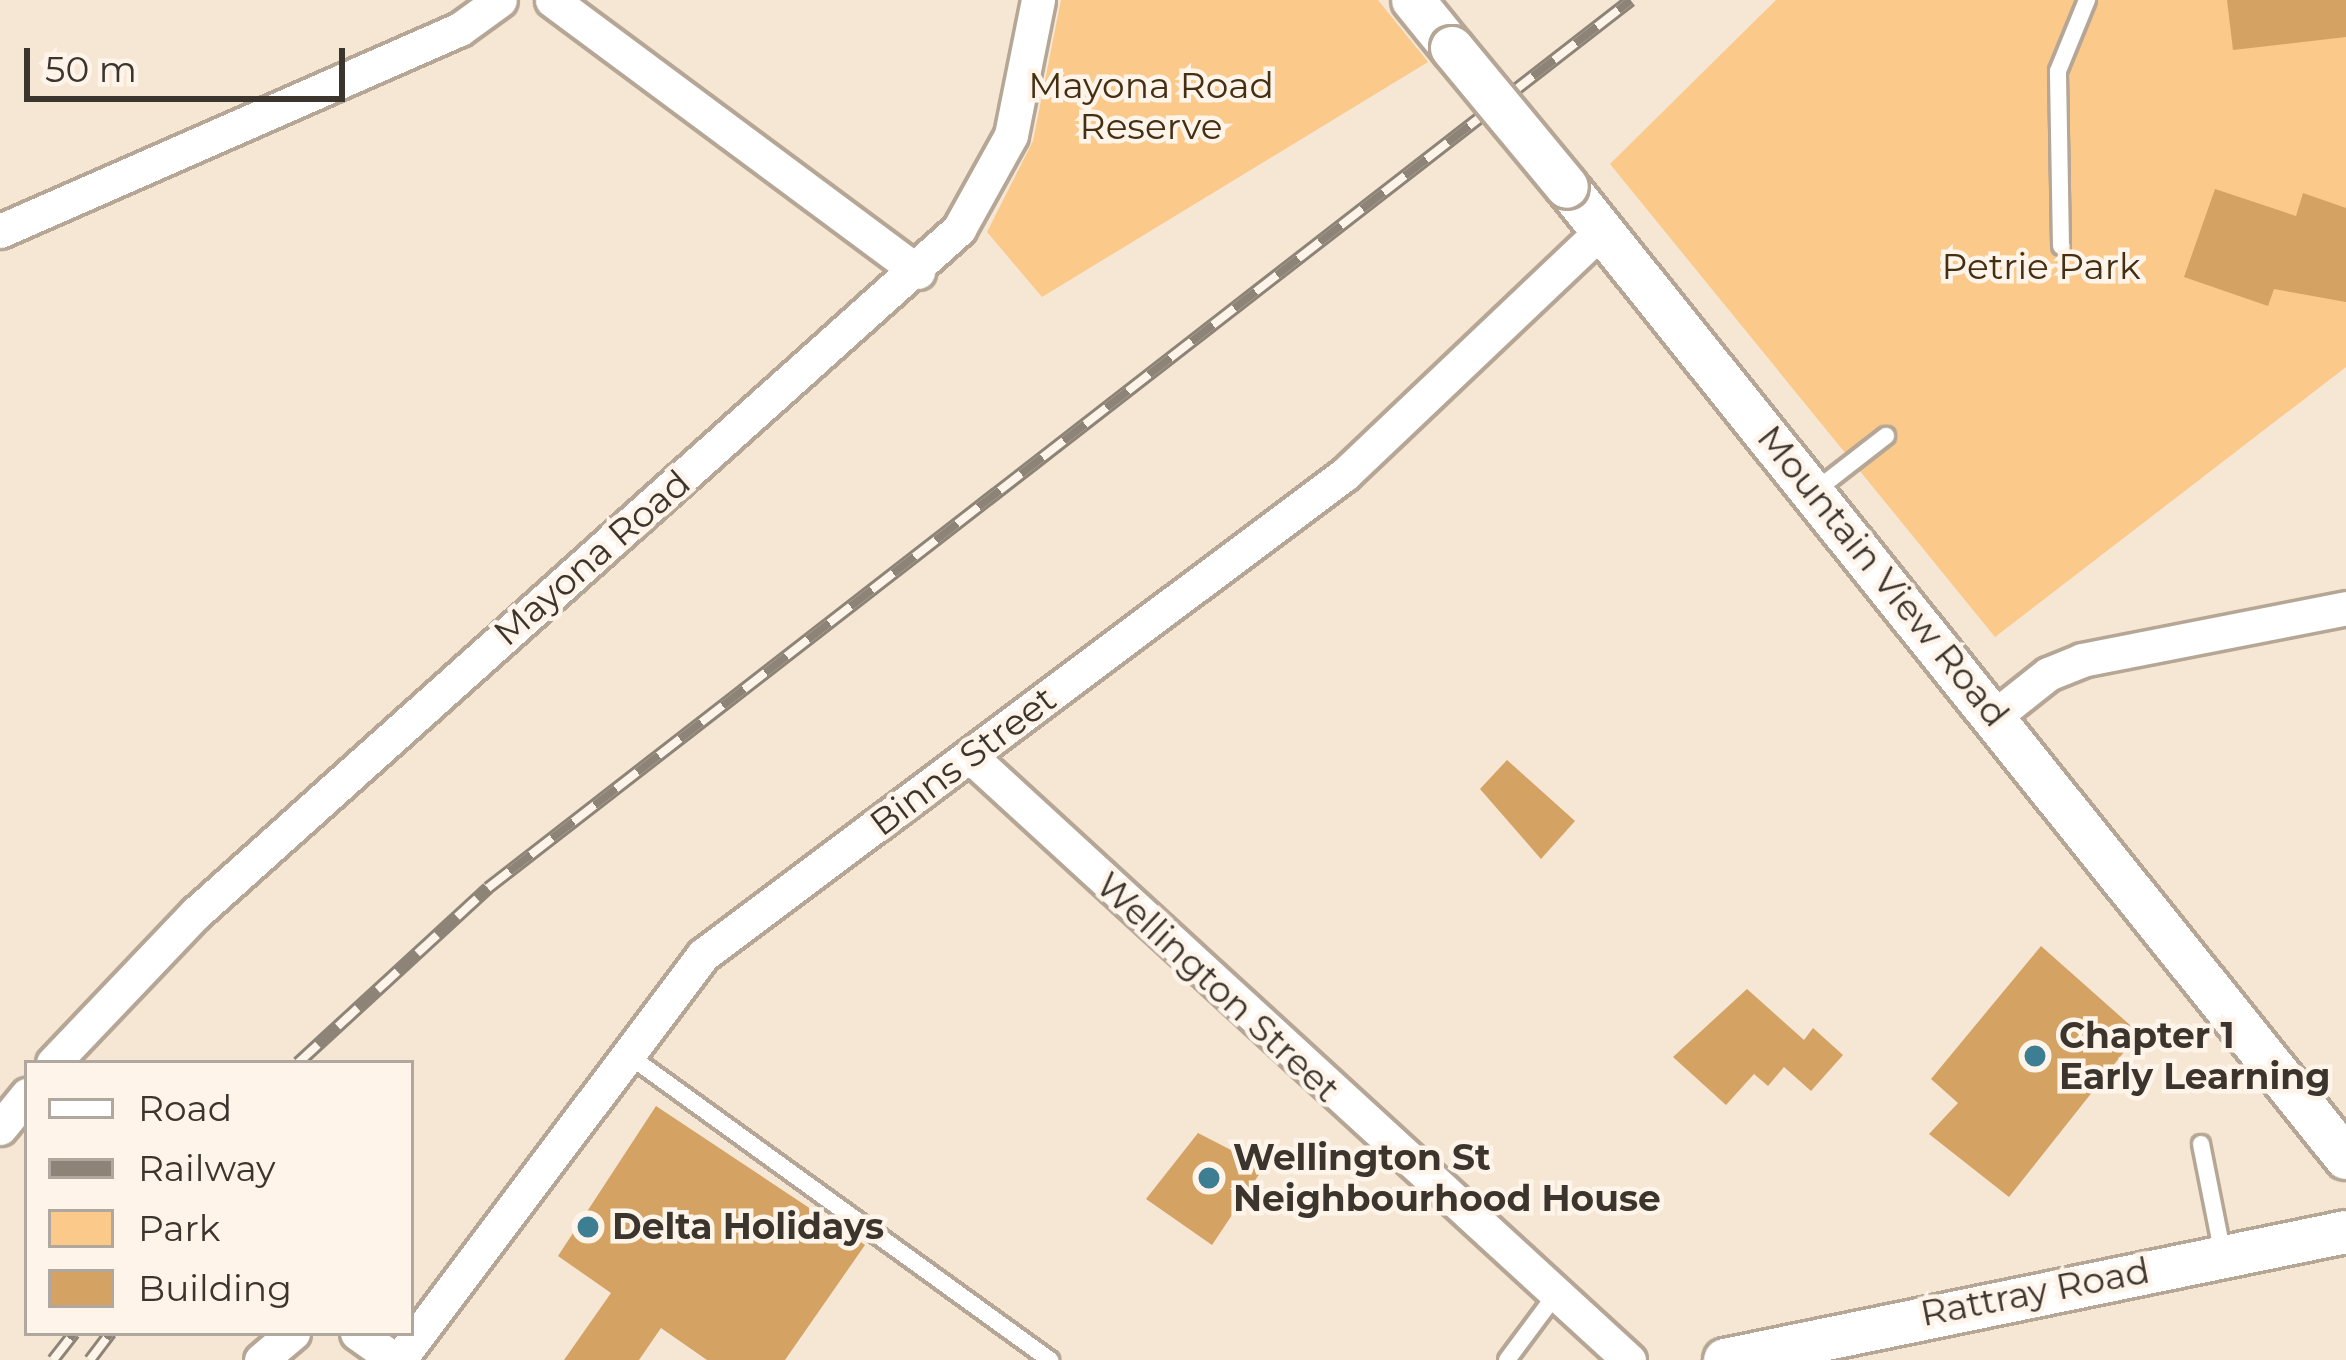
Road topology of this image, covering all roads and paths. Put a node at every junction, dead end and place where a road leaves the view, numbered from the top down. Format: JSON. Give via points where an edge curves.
{"nodes":[{"id":1,"x":500,"y":0,"type":"edge"},
{"id":2,"x":553,"y":0,"type":"edge"},
{"id":3,"x":1038,"y":0,"type":"edge"},
{"id":4,"x":2087,"y":0,"type":"edge"},
{"id":5,"x":1421,"y":3,"type":"edge"},
{"id":6,"x":0,"y":231,"type":"edge"},
{"id":7,"x":1601,"y":231,"type":"junction"},
{"id":8,"x":2060,"y":246,"type":"dead end"},
{"id":9,"x":918,"y":272,"type":"junction"},
{"id":10,"x":1886,"y":436,"type":"dead end"},
{"id":11,"x":1815,"y":491,"type":"junction"},
{"id":12,"x":2346,"y":608,"type":"edge"},
{"id":13,"x":1996,"y":716,"type":"junction"},
{"id":14,"x":970,"y":756,"type":"junction"},
{"id":15,"x":623,"y":1051,"type":"junction"},
{"id":16,"x":55,"y":1060,"type":"edge"},
{"id":17,"x":24,"y":1099,"type":"edge"},
{"id":18,"x":0,"y":1128,"type":"edge"},
{"id":19,"x":2201,"y":1144,"type":"dead end"},
{"id":20,"x":2346,"y":1157,"type":"edge"},
{"id":21,"x":2346,"y":1232,"type":"edge"},
{"id":22,"x":2223,"y":1256,"type":"junction"},
{"id":23,"x":1556,"y":1294,"type":"junction"},
{"id":24,"x":289,"y":1336,"type":"edge"},
{"id":25,"x":361,"y":1336,"type":"edge"},
{"id":26,"x":261,"y":1360,"type":"edge"},
{"id":27,"x":397,"y":1360,"type":"edge"},
{"id":28,"x":1050,"y":1360,"type":"edge"},
{"id":29,"x":1508,"y":1360,"type":"edge"},
{"id":30,"x":1629,"y":1360,"type":"edge"},
{"id":31,"x":1725,"y":1360,"type":"edge"}],
"edges":[{"from":1,"to":6,"type":"street","via":[[460,29]]},
{"from":2,"to":9,"type":"street"},
{"from":3,"to":9,"type":"street","name":"Mayona Road","via":[[1011,135],[958,229]]},
{"from":4,"to":8,"type":"lane","via":[[2058,71]]},
{"from":5,"to":7,"type":"street","name":"Mountain View Road","bridge":true},
{"from":7,"to":11,"type":"street","name":"Mountain View Road"},
{"from":7,"to":14,"type":"street","name":"Binns Street","via":[[1346,474]]},
{"from":9,"to":16,"type":"street","name":"Mayona Road","via":[[196,913]]},
{"from":10,"to":11,"type":"lane"},
{"from":11,"to":13,"type":"street","name":"Mountain View Road"},
{"from":12,"to":13,"type":"street","via":[[2082,660],[2048,674]]},
{"from":13,"to":20,"type":"street","name":"Mountain View Road"},
{"from":14,"to":15,"type":"street","name":"Binns Street","via":[[703,955]]},
{"from":14,"to":23,"type":"street","name":"Wellington Street"},
{"from":15,"to":27,"type":"street","name":"Binns Street"},
{"from":15,"to":28,"type":"lane"},
{"from":17,"to":18,"type":"street"},
{"from":19,"to":22,"type":"lane"},
{"from":21,"to":22,"type":"street","name":"Rattray Road"},
{"from":22,"to":31,"type":"street","name":"Rattray Road"},
{"from":23,"to":29,"type":"lane"},
{"from":23,"to":30,"type":"street","name":"Wellington Street"},
{"from":24,"to":26,"type":"street"},
{"from":25,"to":27,"type":"street"}]}
